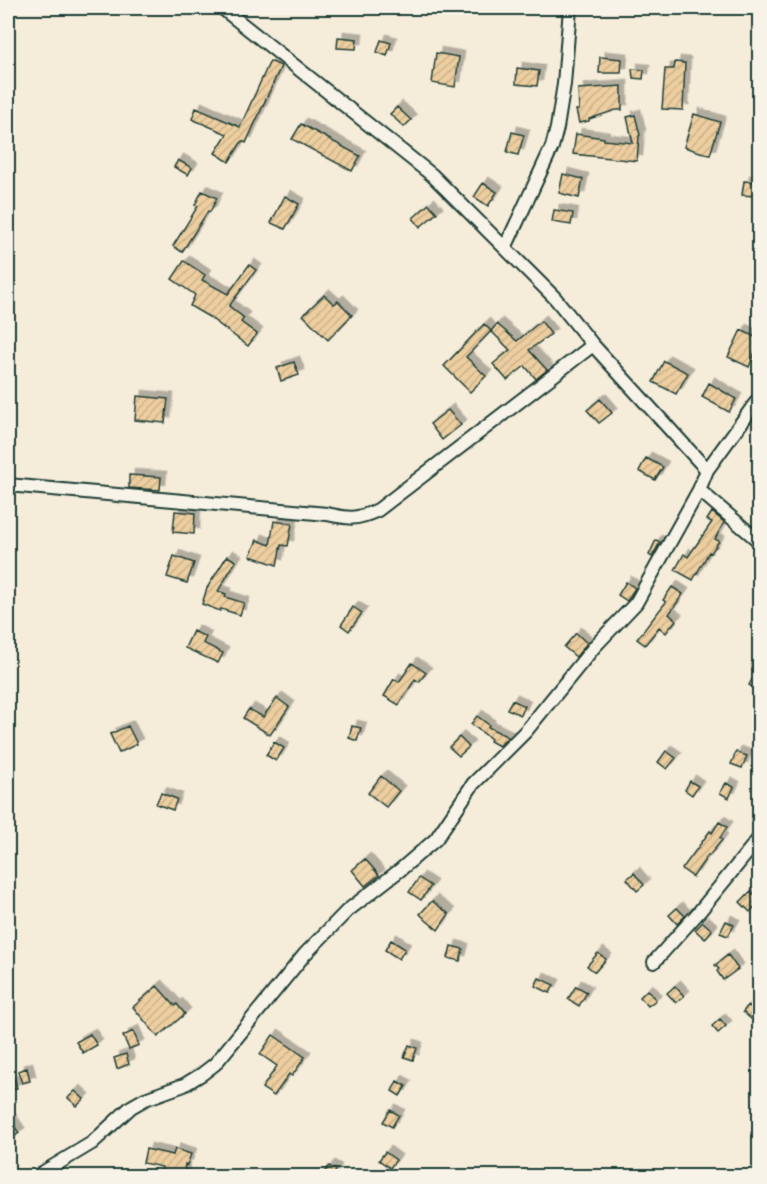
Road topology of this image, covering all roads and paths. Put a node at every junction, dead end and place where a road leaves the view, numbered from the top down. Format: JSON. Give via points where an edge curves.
{"nodes":[{"id":1,"x":222,"y":8,"type":"edge"},
{"id":2,"x":570,"y":8,"type":"edge"},
{"id":3,"x":505,"y":248,"type":"junction"},
{"id":4,"x":593,"y":345,"type":"junction"},
{"id":5,"x":758,"y":402,"type":"edge"},
{"id":6,"x":707,"y":470,"type":"junction"},
{"id":7,"x":8,"y":485,"type":"edge"},
{"id":8,"x":699,"y":490,"type":"junction"},
{"id":9,"x":759,"y":543,"type":"edge"},
{"id":10,"x":759,"y":837,"type":"edge"},
{"id":11,"x":654,"y":962,"type":"dead end"},
{"id":12,"x":37,"y":1176,"type":"edge"}],
"edges":[{"from":1,"to":3,"type":"street","via":[[432,175]]},
{"from":2,"to":3,"type":"street","via":[[564,84],[552,147]]},
{"from":3,"to":4,"type":"street","via":[[555,298]]},
{"from":4,"to":6,"type":"street"},
{"from":4,"to":7,"type":"street","via":[[378,510],[362,518]]},
{"from":5,"to":6,"type":"street"},
{"from":6,"to":8,"type":"street"},
{"from":8,"to":9,"type":"street"},
{"from":8,"to":12,"type":"street","via":[[636,603],[526,730],[473,784],[436,838],[340,918],[305,954],[215,1064],[184,1085],[131,1107],[92,1143]]},
{"from":10,"to":11,"type":"street"}]}
